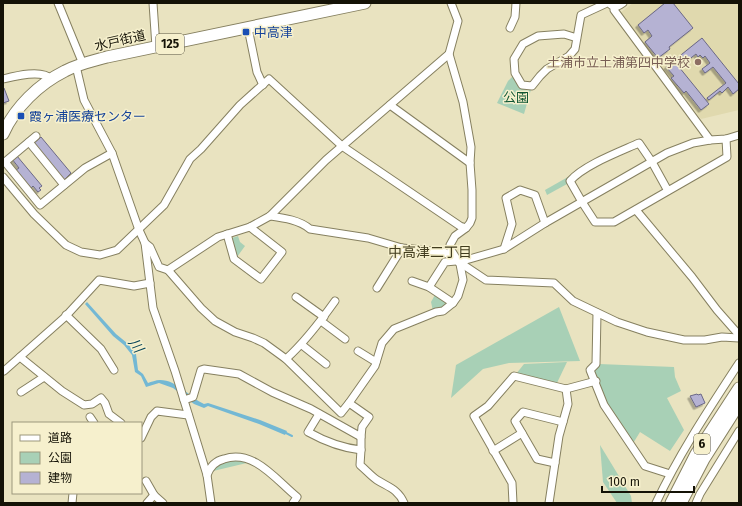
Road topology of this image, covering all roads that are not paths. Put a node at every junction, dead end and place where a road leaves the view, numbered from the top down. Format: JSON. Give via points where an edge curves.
{"nodes":[{"id":1,"x":58,"y":3,"type":"edge"},
{"id":2,"x":153,"y":3,"type":"edge"},
{"id":3,"x":365,"y":3,"type":"edge"},
{"id":4,"x":451,"y":3,"type":"edge"},
{"id":5,"x":516,"y":3,"type":"edge"},
{"id":6,"x":623,"y":3,"type":"edge"},
{"id":7,"x":610,"y":4,"type":"edge"},
{"id":8,"x":248,"y":28,"type":"junction"},
{"id":9,"x":510,"y":28,"type":"dead end"},
{"id":10,"x":577,"y":38,"type":"junction"},
{"id":11,"x":156,"y":47,"type":"junction"},
{"id":12,"x":449,"y":54,"type":"junction"},
{"id":13,"x":79,"y":65,"type":"junction"},
{"id":14,"x":3,"y":77,"type":"edge"},
{"id":15,"x":51,"y":79,"type":"junction"},
{"id":16,"x":263,"y":85,"type":"junction"},
{"id":17,"x":390,"y":105,"type":"junction"},
{"id":18,"x":3,"y":134,"type":"edge"},
{"id":19,"x":739,"y":135,"type":"edge"},
{"id":20,"x":36,"y":136,"type":"dead end"},
{"id":21,"x":726,"y":139,"type":"junction"},
{"id":22,"x":710,"y":140,"type":"junction"},
{"id":23,"x":28,"y":142,"type":"junction"},
{"id":24,"x":342,"y":146,"type":"junction"},
{"id":25,"x":112,"y":153,"type":"junction"},
{"id":26,"x":5,"y":158,"type":"edge"},
{"id":27,"x":652,"y":162,"type":"junction"},
{"id":28,"x":470,"y":163,"type":"junction"},
{"id":29,"x":3,"y":177,"type":"edge"},
{"id":30,"x":64,"y":185,"type":"junction"},
{"id":31,"x":668,"y":192,"type":"junction"},
{"id":32,"x":582,"y":202,"type":"junction"},
{"id":33,"x":636,"y":210,"type":"junction"},
{"id":34,"x":270,"y":216,"type":"junction"},
{"id":35,"x":545,"y":223,"type":"junction"},
{"id":36,"x":250,"y":227,"type":"junction"},
{"id":37,"x":466,"y":228,"type":"junction"},
{"id":38,"x":139,"y":230,"type":"junction"},
{"id":39,"x":227,"y":234,"type":"junction"},
{"id":40,"x":145,"y":243,"type":"junction"},
{"id":41,"x":402,"y":248,"type":"junction"},
{"id":42,"x":504,"y":249,"type":"junction"},
{"id":43,"x":458,"y":262,"type":"junction"},
{"id":44,"x":168,"y":270,"type":"junction"},
{"id":45,"x":412,"y":281,"type":"dead end"},
{"id":46,"x":150,"y":283,"type":"junction"},
{"id":47,"x":429,"y":287,"type":"junction"},
{"id":48,"x":377,"y":288,"type":"dead end"},
{"id":49,"x":296,"y":297,"type":"dead end"},
{"id":50,"x":336,"y":301,"type":"dead end"},
{"id":51,"x":453,"y":303,"type":"junction"},
{"id":52,"x":597,"y":313,"type":"junction"},
{"id":53,"x":66,"y":315,"type":"junction"},
{"id":54,"x":322,"y":319,"type":"junction"},
{"id":55,"x":739,"y":335,"type":"edge"},
{"id":56,"x":739,"y":338,"type":"edge"},
{"id":57,"x":344,"y":340,"type":"dead end"},
{"id":58,"x":302,"y":345,"type":"junction"},
{"id":59,"x":358,"y":351,"type":"dead end"},
{"id":60,"x":20,"y":357,"type":"junction"},
{"id":61,"x":286,"y":359,"type":"junction"},
{"id":62,"x":376,"y":362,"type":"junction"},
{"id":63,"x":739,"y":363,"type":"edge"},
{"id":64,"x":326,"y":364,"type":"dead end"},
{"id":65,"x":114,"y":370,"type":"dead end"},
{"id":66,"x":3,"y":373,"type":"edge"},
{"id":67,"x":44,"y":377,"type":"junction"},
{"id":68,"x":596,"y":382,"type":"junction"},
{"id":69,"x":739,"y":388,"type":"edge"},
{"id":70,"x":566,"y":389,"type":"junction"},
{"id":71,"x":21,"y":392,"type":"dead end"},
{"id":72,"x":184,"y":400,"type":"junction"},
{"id":73,"x":349,"y":403,"type":"junction"},
{"id":74,"x":739,"y":404,"type":"edge"},
{"id":75,"x":319,"y":414,"type":"junction"},
{"id":76,"x":188,"y":415,"type":"junction"},
{"id":77,"x":120,"y":422,"type":"edge"},
{"id":78,"x":563,"y":422,"type":"junction"},
{"id":79,"x":739,"y":432,"type":"edge"},
{"id":80,"x":522,"y":433,"type":"junction"},
{"id":81,"x":142,"y":435,"type":"edge"},
{"id":82,"x":361,"y":438,"type":"junction"},
{"id":83,"x":361,"y":450,"type":"junction"},
{"id":84,"x":493,"y":450,"type":"junction"},
{"id":85,"x":555,"y":463,"type":"junction"},
{"id":86,"x":670,"y":474,"type":"junction"},
{"id":87,"x":207,"y":476,"type":"junction"},
{"id":88,"x":146,"y":481,"type":"dead end"},
{"id":89,"x":154,"y":495,"type":"junction"},
{"id":90,"x":147,"y":503,"type":"edge"},
{"id":91,"x":163,"y":503,"type":"edge"},
{"id":92,"x":211,"y":503,"type":"edge"},
{"id":93,"x":293,"y":503,"type":"edge"},
{"id":94,"x":404,"y":503,"type":"edge"},
{"id":95,"x":513,"y":503,"type":"edge"},
{"id":96,"x":550,"y":503,"type":"edge"},
{"id":97,"x":656,"y":503,"type":"edge"},
{"id":98,"x":671,"y":503,"type":"edge"},
{"id":99,"x":681,"y":503,"type":"edge"},
{"id":100,"x":696,"y":503,"type":"edge"}],
"edges":[{"from":1,"to":13,"type":"street"},
{"from":2,"to":11,"type":"street"},
{"from":3,"to":8,"type":"highway","name":"水戸街道","number":"125"},
{"from":4,"to":12,"type":"street","via":[[458,21]]},
{"from":5,"to":9,"type":"street","via":[[515,17]]},
{"from":6,"to":7,"type":"street","via":[[619,6]]},
{"from":7,"to":10,"type":"street","via":[[581,15]]},
{"from":7,"to":22,"type":"street"},
{"from":8,"to":11,"type":"highway","name":"水戸街道","number":"125"},
{"from":8,"to":16,"type":"street","via":[[257,72]]},
{"from":10,"to":10,"type":"street","via":[[575,49],[569,56],[547,69],[532,86],[522,85],[516,74],[514,59],[523,44],[538,36],[564,34]]},
{"from":11,"to":13,"type":"highway","name":"水戸街道","number":"125"},
{"from":12,"to":17,"type":"street"},
{"from":12,"to":28,"type":"street","via":[[463,102],[471,147]]},
{"from":13,"to":15,"type":"highway","name":"水戸街道","number":"125"},
{"from":13,"to":25,"type":"street","via":[[84,100]]},
{"from":14,"to":15,"type":"street","via":[[41,74]]},
{"from":15,"to":18,"type":"highway","name":"水戸街道","number":"125","via":[[23,104]]},
{"from":16,"to":24,"type":"street","via":[[269,79]]},
{"from":16,"to":38,"type":"street","via":[[240,105],[190,159],[164,205]]},
{"from":17,"to":24,"type":"street"},
{"from":17,"to":28,"type":"street"},
{"from":19,"to":21,"type":"street"},
{"from":20,"to":23,"type":"street"},
{"from":21,"to":22,"type":"street"},
{"from":21,"to":31,"type":"street","via":[[727,157]]},
{"from":22,"to":27,"type":"street","via":[[693,143]]},
{"from":23,"to":26,"type":"street"},
{"from":23,"to":30,"type":"street"},
{"from":24,"to":34,"type":"street"},
{"from":24,"to":37,"type":"street"},
{"from":25,"to":30,"type":"street","via":[[85,168]]},
{"from":25,"to":38,"type":"street"},
{"from":26,"to":30,"type":"street","via":[[5,162],[40,205]]},
{"from":27,"to":31,"type":"street"},
{"from":27,"to":32,"type":"street"},
{"from":27,"to":32,"type":"street","via":[[639,143],[576,174],[570,181]]},
{"from":28,"to":37,"type":"street","via":[[472,218]]},
{"from":29,"to":38,"type":"street","via":[[34,214],[66,245],[81,252],[100,255],[117,250]]},
{"from":31,"to":33,"type":"street"},
{"from":32,"to":33,"type":"street","via":[[595,222],[614,222]]},
{"from":32,"to":35,"type":"street"},
{"from":33,"to":55,"type":"street"},
{"from":34,"to":36,"type":"street"},
{"from":34,"to":41,"type":"street","via":[[286,218],[304,224],[310,229],[368,238]]},
{"from":35,"to":42,"type":"street"},
{"from":35,"to":42,"type":"street","via":[[535,195],[520,190],[506,198],[512,224]]},
{"from":36,"to":39,"type":"street"},
{"from":36,"to":39,"type":"street","via":[[282,252],[261,280],[234,259]]},
{"from":37,"to":43,"type":"street","via":[[455,236],[450,245]]},
{"from":38,"to":40,"type":"street"},
{"from":39,"to":44,"type":"street","via":[[218,237]]},
{"from":40,"to":44,"type":"street","via":[[150,247],[159,267]]},
{"from":40,"to":46,"type":"street"},
{"from":41,"to":43,"type":"street","via":[[444,252]]},
{"from":41,"to":48,"type":"street"},
{"from":42,"to":43,"type":"street"},
{"from":43,"to":47,"type":"street","via":[[445,262]]},
{"from":43,"to":51,"type":"street","via":[[463,280]]},
{"from":43,"to":52,"type":"street","via":[[486,280],[554,283],[573,301]]},
{"from":44,"to":61,"type":"street","via":[[215,321],[264,343]]},
{"from":45,"to":47,"type":"street"},
{"from":46,"to":53,"type":"street","via":[[134,286],[99,280]]},
{"from":46,"to":72,"type":"street","via":[[153,308]]},
{"from":47,"to":51,"type":"street"},
{"from":49,"to":54,"type":"street"},
{"from":50,"to":54,"type":"street"},
{"from":51,"to":62,"type":"street","via":[[443,311],[394,329],[382,343]]},
{"from":52,"to":56,"type":"street","via":[[647,332],[684,340]]},
{"from":52,"to":68,"type":"street","via":[[596,364],[590,370]]},
{"from":53,"to":60,"type":"street"},
{"from":53,"to":65,"type":"street","via":[[101,349]]},
{"from":54,"to":57,"type":"street"},
{"from":54,"to":58,"type":"street"},
{"from":58,"to":61,"type":"street"},
{"from":58,"to":64,"type":"street"},
{"from":59,"to":62,"type":"street"},
{"from":60,"to":66,"type":"street"},
{"from":60,"to":67,"type":"street"},
{"from":61,"to":73,"type":"street","via":[[341,413]]},
{"from":62,"to":73,"type":"street"},
{"from":63,"to":86,"type":"street"},
{"from":67,"to":71,"type":"street"},
{"from":67,"to":77,"type":"street","via":[[84,405],[92,404],[100,398],[109,414]]},
{"from":68,"to":70,"type":"street"},
{"from":68,"to":86,"type":"street","via":[[604,405],[645,466]]},
{"from":69,"to":98,"type":"highway","number":"6","via":[[696,454]]},
{"from":70,"to":78,"type":"street","via":[[568,404]]},
{"from":70,"to":84,"type":"street","via":[[514,376],[488,406],[474,416]]},
{"from":72,"to":75,"type":"street","via":[[193,397],[201,370],[204,369],[239,374]]},
{"from":72,"to":76,"type":"street"},
{"from":73,"to":82,"type":"street","via":[[369,417],[362,427]]},
{"from":74,"to":99,"type":"highway","number":"6","via":[[704,459]]},
{"from":75,"to":82,"type":"street"},
{"from":75,"to":83,"type":"street","via":[[308,432],[324,441]]},
{"from":76,"to":81,"type":"street","via":[[157,412],[151,417]]},
{"from":76,"to":87,"type":"street"},
{"from":78,"to":80,"type":"street","via":[[523,412],[515,421]]},
{"from":78,"to":85,"type":"street"},
{"from":79,"to":100,"type":"street"},
{"from":80,"to":84,"type":"street"},
{"from":80,"to":85,"type":"street","via":[[538,459]]},
{"from":82,"to":83,"type":"street"},
{"from":83,"to":94,"type":"street","via":[[360,465],[378,481],[390,486]]},
{"from":84,"to":95,"type":"street","via":[[512,483]]},
{"from":85,"to":96,"type":"street"},
{"from":86,"to":97,"type":"street"},
{"from":87,"to":92,"type":"street"},
{"from":87,"to":93,"type":"street","via":[[210,468],[219,460],[231,456],[242,457],[276,476],[297,497]]},
{"from":88,"to":89,"type":"street"},
{"from":89,"to":90,"type":"street"},
{"from":89,"to":91,"type":"street"}]}
